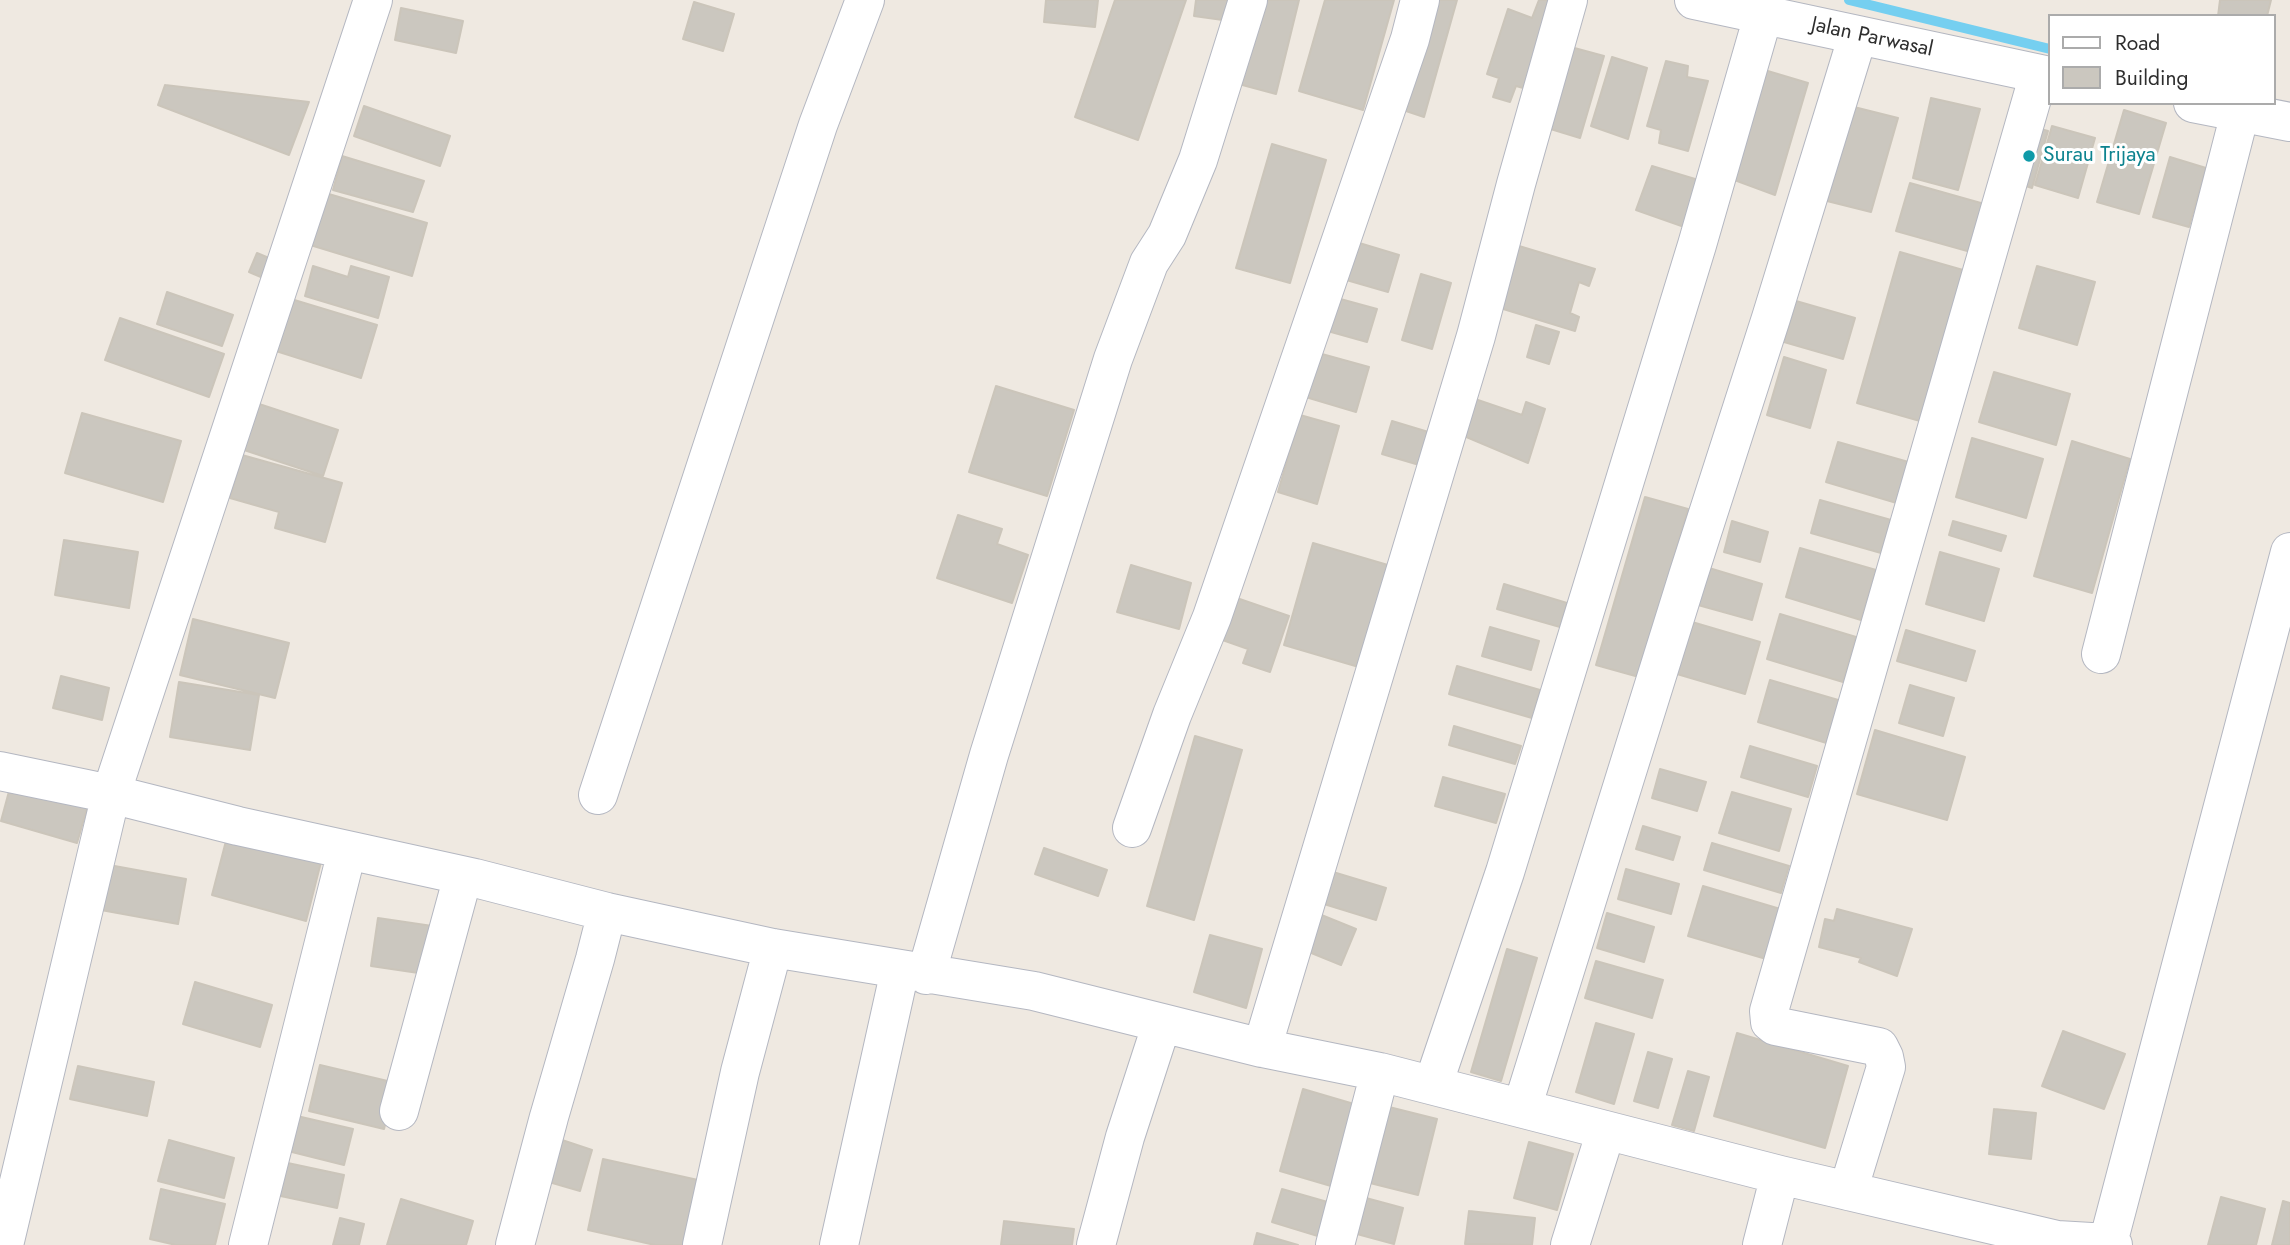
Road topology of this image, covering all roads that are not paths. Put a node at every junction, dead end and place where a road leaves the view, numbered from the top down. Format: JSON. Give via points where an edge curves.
{"nodes":[{"id":1,"x":373,"y":0,"type":"edge"},
{"id":2,"x":865,"y":0,"type":"edge"},
{"id":3,"x":1248,"y":0,"type":"edge"},
{"id":4,"x":1420,"y":0,"type":"edge"},
{"id":5,"x":1568,"y":0,"type":"edge"},
{"id":6,"x":1694,"y":0,"type":"edge"},
{"id":7,"x":1749,"y":9,"type":"edge"},
{"id":8,"x":1858,"y":35,"type":"junction"},
{"id":9,"x":2045,"y":75,"type":"edge"},
{"id":10,"x":2202,"y":105,"type":"edge"},
{"id":11,"x":2240,"y":113,"type":"junction"},
{"id":12,"x":2290,"y":122,"type":"edge"},
{"id":13,"x":2290,"y":552,"type":"edge"},
{"id":14,"x":2101,"y":654,"type":"dead end"},
{"id":15,"x":0,"y":771,"type":"edge"},
{"id":16,"x":111,"y":794,"type":"junction"},
{"id":17,"x":598,"y":795,"type":"dead end"},
{"id":18,"x":1132,"y":828,"type":"dead end"},
{"id":19,"x":347,"y":851,"type":"junction"},
{"id":20,"x":463,"y":876,"type":"junction"},
{"id":21,"x":607,"y":912,"type":"junction"},
{"id":22,"x":773,"y":948,"type":"junction"},
{"id":23,"x":913,"y":972,"type":"junction"},
{"id":24,"x":1162,"y":1023,"type":"junction"},
{"id":25,"x":1262,"y":1048,"type":"junction"},
{"id":26,"x":1380,"y":1072,"type":"junction"},
{"id":27,"x":1433,"y":1085,"type":"junction"},
{"id":28,"x":1522,"y":1108,"type":"junction"},
{"id":29,"x":399,"y":1111,"type":"dead end"},
{"id":30,"x":1606,"y":1131,"type":"junction"},
{"id":31,"x":1780,"y":1175,"type":"junction"},
{"id":32,"x":1848,"y":1191,"type":"junction"},
{"id":33,"x":2013,"y":1237,"type":"edge"},
{"id":34,"x":2110,"y":1244,"type":"edge"},
{"id":35,"x":4,"y":1245,"type":"edge"},
{"id":36,"x":248,"y":1245,"type":"edge"},
{"id":37,"x":515,"y":1245,"type":"edge"},
{"id":38,"x":702,"y":1245,"type":"edge"},
{"id":39,"x":839,"y":1245,"type":"edge"},
{"id":40,"x":1096,"y":1245,"type":"edge"},
{"id":41,"x":1335,"y":1245,"type":"edge"},
{"id":42,"x":1570,"y":1245,"type":"edge"},
{"id":43,"x":1762,"y":1245,"type":"edge"}],
"edges":[{"from":1,"to":16,"type":"street"},
{"from":2,"to":17,"type":"street","via":[[818,125]]},
{"from":3,"to":23,"type":"street","via":[[1198,159],[1167,235],[1149,263],[1113,359],[989,755]]},
{"from":4,"to":18,"type":"street","via":[[1212,617]]},
{"from":5,"to":25,"type":"street","via":[[1476,337]]},
{"from":6,"to":7,"type":"street","name":"Jalan Parwasal"},
{"from":7,"to":8,"type":"street","name":"Jalan Parwasal"},
{"from":7,"to":27,"type":"street","via":[[1693,258],[1509,858]]},
{"from":8,"to":9,"type":"street","name":"Jalan Parwasal"},
{"from":8,"to":28,"type":"street"},
{"from":9,"to":32,"type":"street","via":[[1769,1011],[1775,1026],[1879,1047],[1884,1057],[1886,1067]]},
{"from":10,"to":11,"type":"street"},
{"from":11,"to":12,"type":"street"},
{"from":11,"to":14,"type":"street"},
{"from":13,"to":34,"type":"street"},
{"from":15,"to":16,"type":"street"},
{"from":16,"to":19,"type":"street"},
{"from":16,"to":35,"type":"street"},
{"from":19,"to":20,"type":"street"},
{"from":19,"to":36,"type":"street"},
{"from":20,"to":21,"type":"street"},
{"from":20,"to":29,"type":"street"},
{"from":21,"to":22,"type":"street"},
{"from":21,"to":37,"type":"street"},
{"from":22,"to":23,"type":"street"},
{"from":22,"to":38,"type":"street"},
{"from":23,"to":24,"type":"street","via":[[1034,991]]},
{"from":23,"to":39,"type":"street"},
{"from":24,"to":25,"type":"street"},
{"from":24,"to":40,"type":"street"},
{"from":25,"to":26,"type":"street"},
{"from":26,"to":27,"type":"street"},
{"from":26,"to":41,"type":"street"},
{"from":27,"to":28,"type":"street"},
{"from":28,"to":30,"type":"street"},
{"from":30,"to":31,"type":"street"},
{"from":30,"to":42,"type":"street"},
{"from":31,"to":32,"type":"street"},
{"from":31,"to":43,"type":"street"},
{"from":32,"to":33,"type":"street"},
{"from":33,"to":34,"type":"street"}]}
